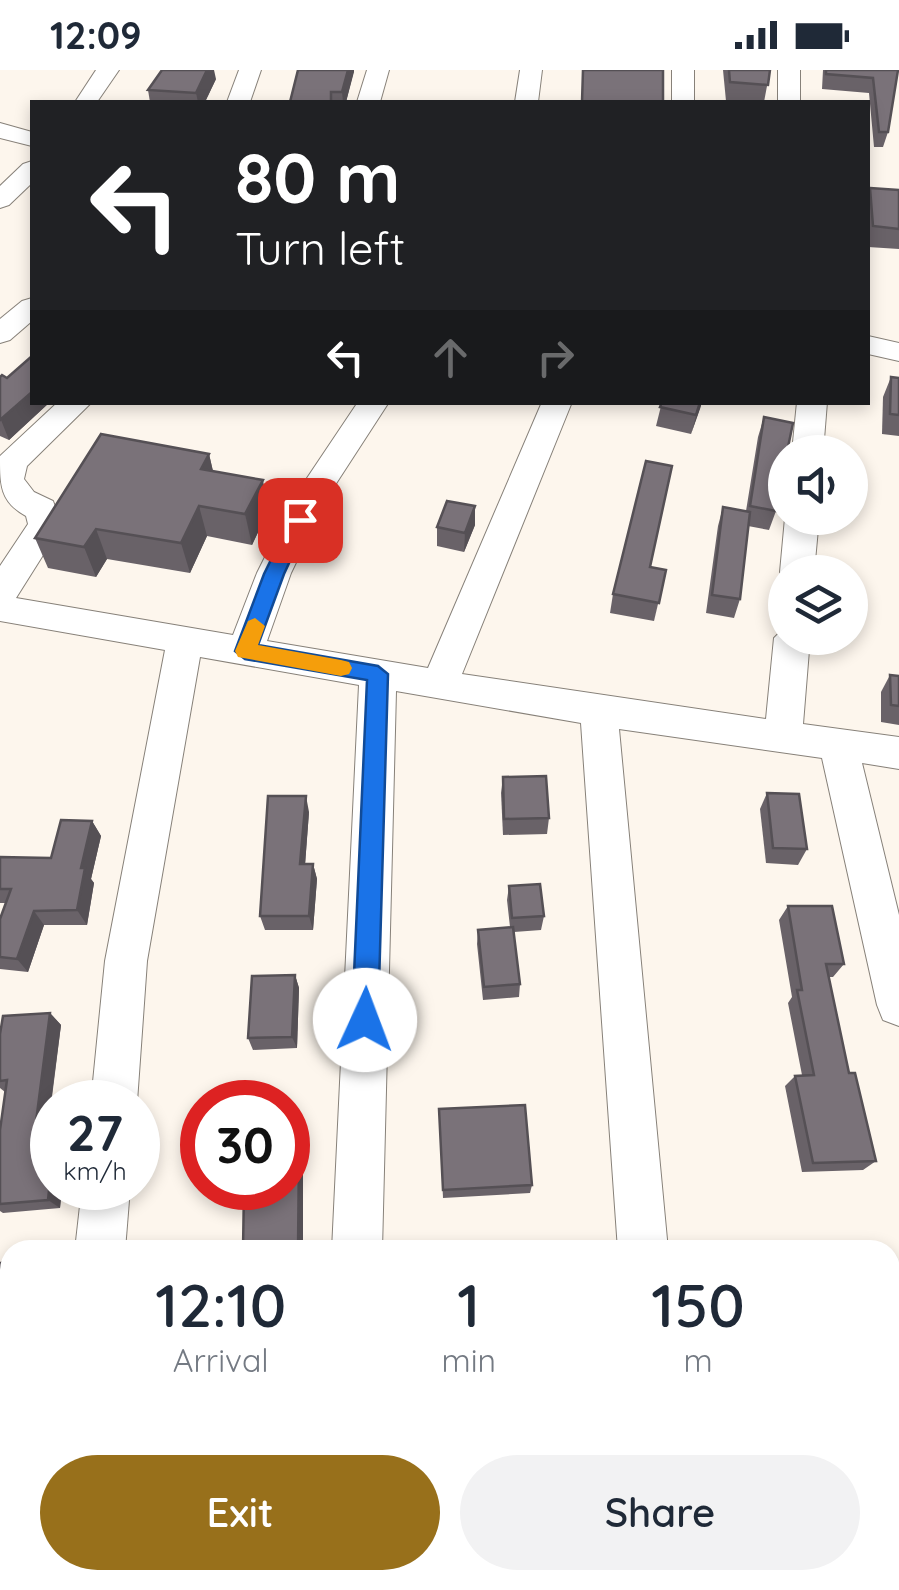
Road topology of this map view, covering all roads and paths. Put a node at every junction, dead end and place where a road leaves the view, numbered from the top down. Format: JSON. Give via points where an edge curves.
{"nodes":[{"id":1,"x":108,"y":70,"type":"edge"},
{"id":2,"x":250,"y":70,"type":"edge"},
{"id":3,"x":378,"y":70,"type":"edge"},
{"id":4,"x":531,"y":70,"type":"edge"},
{"id":5,"x":682,"y":70,"type":"edge"},
{"id":6,"x":789,"y":70,"type":"edge"},
{"id":7,"x":87,"y":100,"type":"edge"},
{"id":8,"x":240,"y":100,"type":"edge"},
{"id":9,"x":370,"y":100,"type":"edge"},
{"id":10,"x":527,"y":100,"type":"edge"},
{"id":11,"x":683,"y":100,"type":"edge"},
{"id":12,"x":789,"y":100,"type":"edge"},
{"id":13,"x":0,"y":130,"type":"edge"},
{"id":14,"x":30,"y":138,"type":"edge"},
{"id":15,"x":30,"y":170,"type":"edge"},
{"id":16,"x":0,"y":200,"type":"edge"},
{"id":17,"x":30,"y":309,"type":"edge"},
{"id":18,"x":0,"y":334,"type":"edge"},
{"id":19,"x":870,"y":346,"type":"edge"},
{"id":20,"x":899,"y":352,"type":"edge"},
{"id":21,"x":74,"y":405,"type":"edge"},
{"id":22,"x":372,"y":405,"type":"edge"},
{"id":23,"x":556,"y":405,"type":"edge"},
{"id":24,"x":812,"y":405,"type":"edge"},
{"id":25,"x":809,"y":435,"type":"edge"},
{"id":26,"x":0,"y":594,"type":"edge"},
{"id":27,"x":0,"y":608,"type":"edge"},
{"id":28,"x":185,"y":640,"type":"junction"},
{"id":29,"x":245,"y":651,"type":"junction"},
{"id":30,"x":790,"y":655,"type":"edge"},
{"id":31,"x":378,"y":674,"type":"junction"},
{"id":32,"x":439,"y":685,"type":"junction"},
{"id":33,"x":598,"y":711,"type":"junction"},
{"id":34,"x":783,"y":737,"type":"junction"},
{"id":35,"x":838,"y":744,"type":"junction"},
{"id":36,"x":899,"y":753,"type":"edge"},
{"id":37,"x":899,"y":1005,"type":"edge"},
{"id":38,"x":116,"y":1080,"type":"edge"},
{"id":39,"x":104,"y":1210,"type":"edge"},
{"id":40,"x":101,"y":1240,"type":"edge"},
{"id":41,"x":357,"y":1240,"type":"edge"},
{"id":42,"x":642,"y":1240,"type":"edge"}],
"edges":[{"from":1,"to":7,"type":"street"},
{"from":2,"to":8,"type":"street"},
{"from":3,"to":9,"type":"street"},
{"from":4,"to":10,"type":"street"},
{"from":5,"to":11,"type":"street"},
{"from":6,"to":12,"type":"street"},
{"from":13,"to":14,"type":"street"},
{"from":15,"to":16,"type":"street"},
{"from":17,"to":18,"type":"street"},
{"from":19,"to":20,"type":"street"},
{"from":21,"to":26,"type":"street","via":[[12,462],[8,480],[22,500],[41,509],[45,526]]},
{"from":22,"to":29,"type":"street","via":[[313,493]]},
{"from":23,"to":32,"type":"street"},
{"from":24,"to":25,"type":"street"},
{"from":27,"to":28,"type":"street"},
{"from":28,"to":29,"type":"street"},
{"from":28,"to":38,"type":"street","via":[[126,961]]},
{"from":29,"to":31,"type":"street"},
{"from":30,"to":34,"type":"street"},
{"from":31,"to":32,"type":"street"},
{"from":31,"to":41,"type":"street"},
{"from":32,"to":33,"type":"street"},
{"from":33,"to":34,"type":"street"},
{"from":33,"to":42,"type":"street"},
{"from":34,"to":35,"type":"street"},
{"from":35,"to":36,"type":"street"},
{"from":35,"to":37,"type":"street"},
{"from":39,"to":40,"type":"street"}]}
